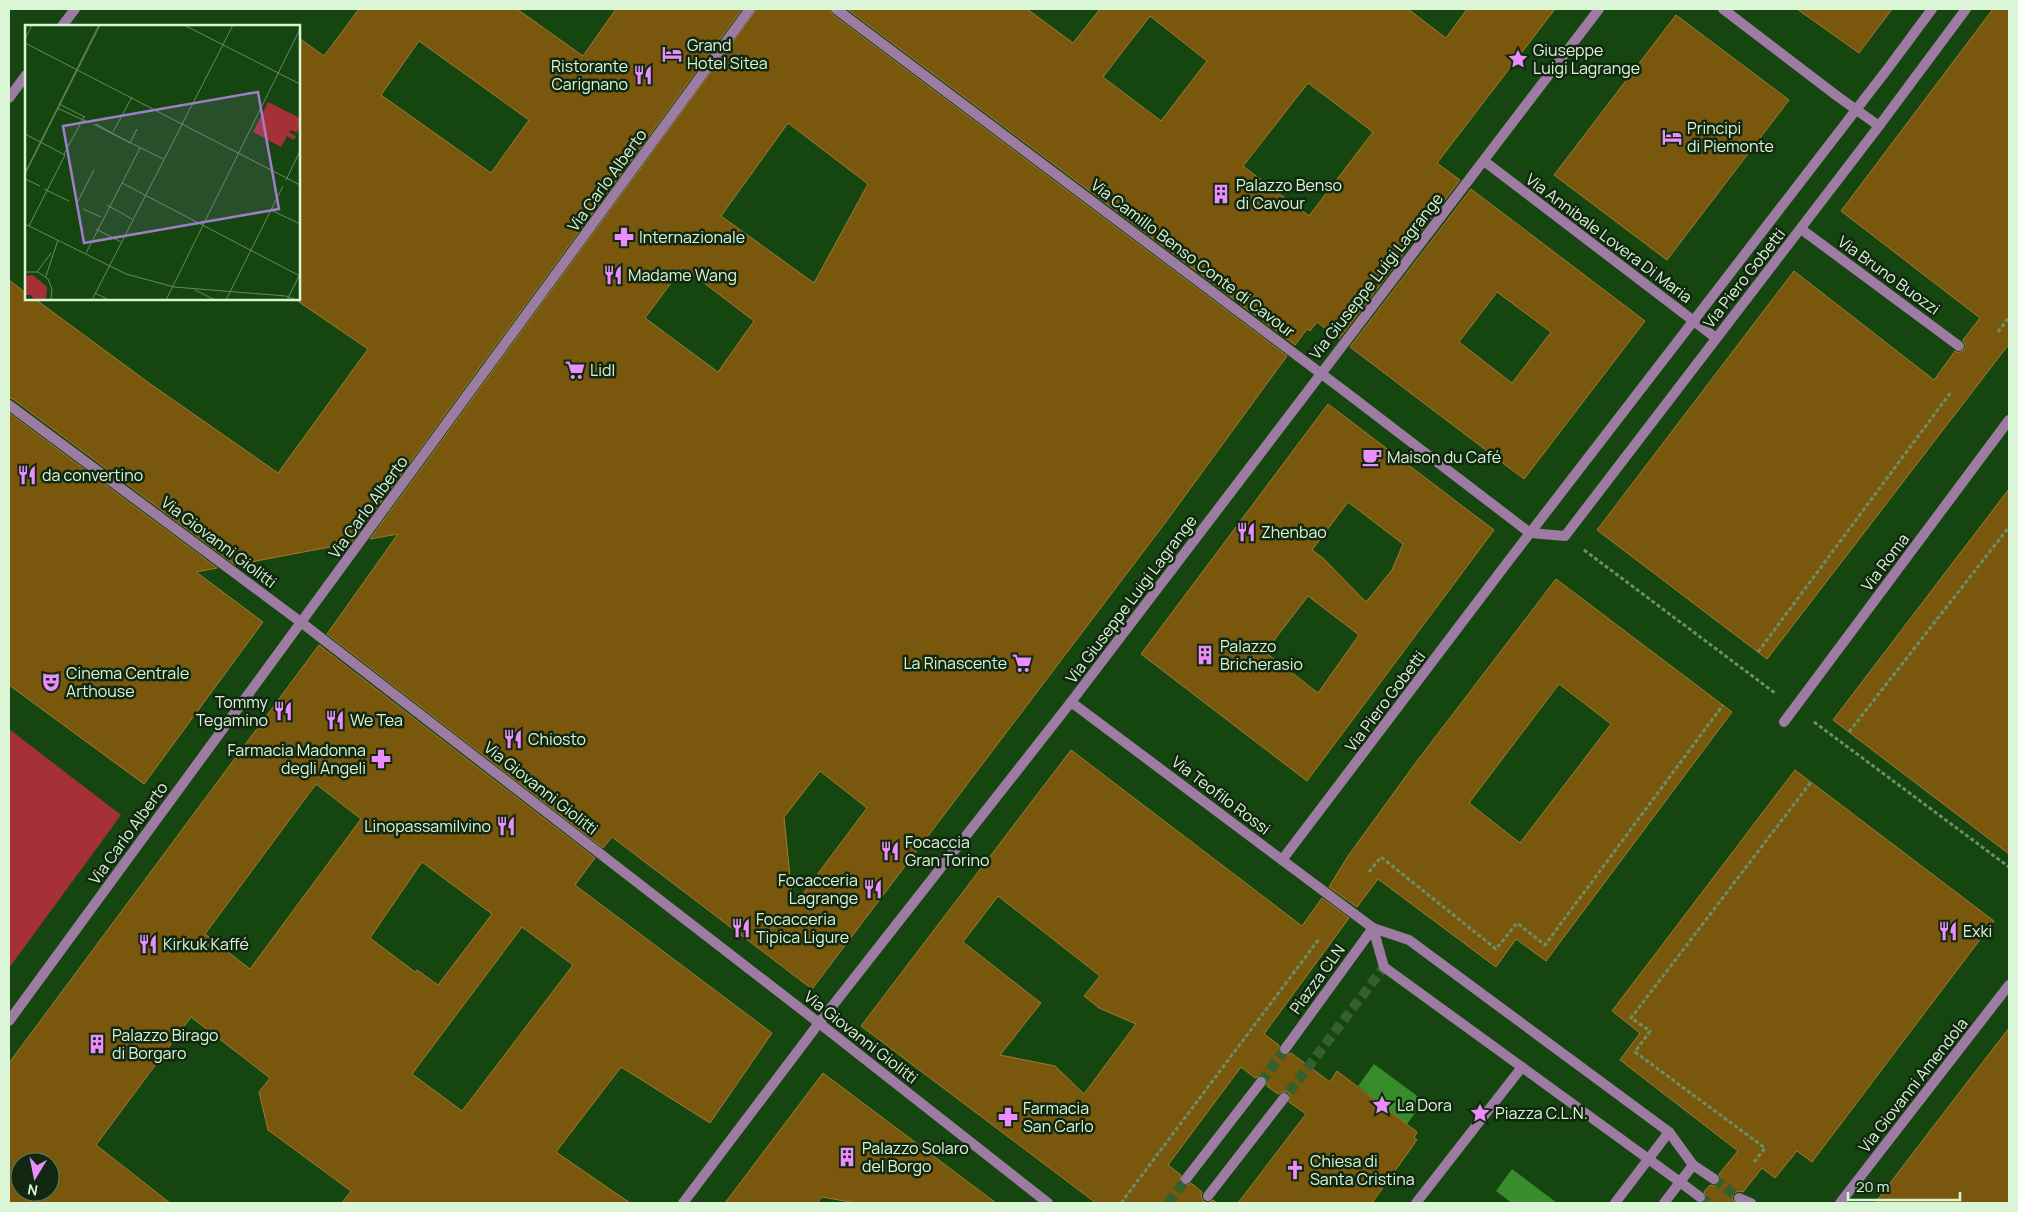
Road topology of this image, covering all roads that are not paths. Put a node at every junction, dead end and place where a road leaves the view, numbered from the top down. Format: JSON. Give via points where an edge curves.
{"nodes":[{"id":1,"x":75,"y":9,"type":"edge"},
{"id":2,"x":750,"y":9,"type":"edge"},
{"id":3,"x":836,"y":9,"type":"edge"},
{"id":4,"x":1599,"y":9,"type":"edge"},
{"id":5,"x":1724,"y":9,"type":"edge"},
{"id":6,"x":1932,"y":9,"type":"edge"},
{"id":7,"x":1966,"y":9,"type":"edge"},
{"id":8,"x":63,"y":25,"type":"edge"},
{"id":9,"x":25,"y":76,"type":"edge"},
{"id":10,"x":9,"y":98,"type":"edge"},
{"id":11,"x":1856,"y":110,"type":"junction"},
{"id":12,"x":1879,"y":126,"type":"junction"},
{"id":13,"x":1484,"y":161,"type":"junction"},
{"id":14,"x":1801,"y":228,"type":"junction"},
{"id":15,"x":1694,"y":321,"type":"junction"},
{"id":16,"x":1716,"y":338,"type":"junction"},
{"id":17,"x":1959,"y":346,"type":"dead end"},
{"id":18,"x":1321,"y":373,"type":"junction"},
{"id":19,"x":9,"y":404,"type":"edge"},
{"id":20,"x":2009,"y":420,"type":"edge"},
{"id":21,"x":1530,"y":533,"type":"junction"},
{"id":22,"x":302,"y":623,"type":"junction"},
{"id":23,"x":1071,"y":702,"type":"junction"},
{"id":24,"x":1784,"y":722,"type":"dead end"},
{"id":25,"x":1282,"y":860,"type":"junction"},
{"id":26,"x":1373,"y":928,"type":"junction"},
{"id":27,"x":2009,"y":985,"type":"edge"},
{"id":28,"x":9,"y":1021,"type":"edge"},
{"id":29,"x":819,"y":1023,"type":"junction"},
{"id":30,"x":1284,"y":1048,"type":"tunnel mouth"},
{"id":31,"x":1522,"y":1067,"type":"junction"},
{"id":32,"x":1261,"y":1082,"type":"tunnel mouth"},
{"id":33,"x":1284,"y":1098,"type":"tunnel mouth"},
{"id":34,"x":1669,"y":1132,"type":"junction"},
{"id":35,"x":1648,"y":1159,"type":"junction"},
{"id":36,"x":1694,"y":1165,"type":"junction"},
{"id":37,"x":1186,"y":1179,"type":"tunnel mouth"},
{"id":38,"x":1714,"y":1179,"type":"tunnel mouth"},
{"id":39,"x":1680,"y":1182,"type":"junction"},
{"id":40,"x":1208,"y":1196,"type":"dead end"},
{"id":41,"x":1700,"y":1197,"type":"tunnel mouth"},
{"id":42,"x":1739,"y":1198,"type":"dead end"},
{"id":43,"x":683,"y":1203,"type":"edge"},
{"id":44,"x":1048,"y":1203,"type":"edge"},
{"id":45,"x":1416,"y":1203,"type":"edge"},
{"id":46,"x":1615,"y":1203,"type":"edge"},
{"id":47,"x":1664,"y":1203,"type":"edge"},
{"id":48,"x":1751,"y":1203,"type":"edge"},
{"id":49,"x":1840,"y":1203,"type":"edge"}],
"edges":[{"from":1,"to":8,"type":"street"},
{"from":2,"to":22,"type":"street","name":"Via Carlo Alberto"},
{"from":3,"to":18,"type":"street","name":"Via Camillo Benso Conte di Cavour"},
{"from":4,"to":13,"type":"street","name":"Via Giuseppe Luigi Lagrange"},
{"from":5,"to":11,"type":"street"},
{"from":6,"to":11,"type":"street","name":"Via Piero Gobetti"},
{"from":7,"to":12,"type":"street","name":"Via Piero Gobetti"},
{"from":9,"to":10,"type":"street"},
{"from":11,"to":12,"type":"street"},
{"from":11,"to":15,"type":"street","name":"Via Piero Gobetti"},
{"from":12,"to":14,"type":"street","name":"Via Piero Gobetti"},
{"from":13,"to":15,"type":"street","name":"Via Annibale Lovera Di Maria"},
{"from":13,"to":18,"type":"street","name":"Via Giuseppe Luigi Lagrange"},
{"from":14,"to":16,"type":"street","name":"Via Piero Gobetti"},
{"from":14,"to":17,"type":"street","name":"Via Bruno Buozzi"},
{"from":15,"to":16,"type":"street","name":"Via Annibale Lovera Di Maria"},
{"from":15,"to":21,"type":"street","name":"Via Piero Gobetti"},
{"from":16,"to":21,"type":"street","name":"Via Piero Gobetti","via":[[1566,536]]},
{"from":18,"to":21,"type":"street","name":"Via Camillo Benso Conte di Cavour"},
{"from":18,"to":23,"type":"street","name":"Via Giuseppe Luigi Lagrange"},
{"from":19,"to":22,"type":"street","name":"Via Giovanni Giolitti"},
{"from":20,"to":24,"type":"street","name":"Via Roma"},
{"from":21,"to":25,"type":"street","name":"Via Piero Gobetti"},
{"from":22,"to":28,"type":"street","name":"Via Carlo Alberto"},
{"from":22,"to":29,"type":"street","name":"Via Giovanni Giolitti"},
{"from":23,"to":25,"type":"street","name":"Via Teofilo Rossi"},
{"from":23,"to":29,"type":"street","name":"Via Giuseppe Luigi Lagrange"},
{"from":25,"to":26,"type":"street","name":"Via Teofilo Rossi"},
{"from":26,"to":30,"type":"street","name":"Piazza CLN"},
{"from":26,"to":31,"type":"street","via":[[1384,967]]},
{"from":26,"to":34,"type":"street","via":[[1408,940]]},
{"from":27,"to":49,"type":"street","name":"Via Giovanni Amendola"},
{"from":29,"to":43,"type":"street","name":"Via Giuseppe Luigi Lagrange"},
{"from":29,"to":44,"type":"street","name":"Via Giovanni Giolitti"},
{"from":31,"to":35,"type":"street"},
{"from":31,"to":45,"type":"street"},
{"from":32,"to":37,"type":"street"},
{"from":33,"to":40,"type":"street"},
{"from":34,"to":35,"type":"street"},
{"from":34,"to":36,"type":"street"},
{"from":35,"to":39,"type":"street"},
{"from":35,"to":46,"type":"street"},
{"from":36,"to":38,"type":"street"},
{"from":36,"to":39,"type":"street"},
{"from":39,"to":41,"type":"street"},
{"from":39,"to":47,"type":"street"},
{"from":42,"to":48,"type":"street"}]}
